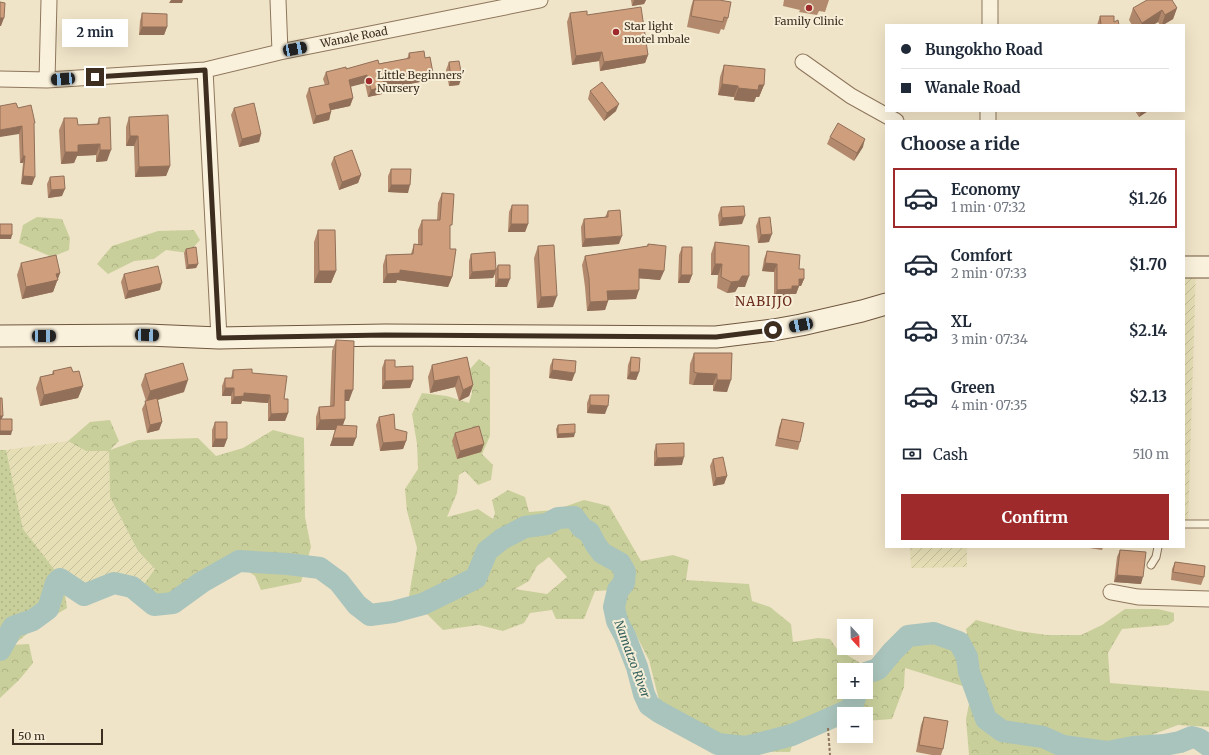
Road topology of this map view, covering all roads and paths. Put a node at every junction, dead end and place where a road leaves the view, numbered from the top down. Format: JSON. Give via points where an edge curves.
{"nodes":[{"id":1,"x":49,"y":0,"type":"edge"},
{"id":2,"x":278,"y":0,"type":"edge"},
{"id":3,"x":540,"y":0,"type":"edge"},
{"id":4,"x":990,"y":0,"type":"edge"},
{"id":5,"x":990,"y":24,"type":"edge"},
{"id":6,"x":280,"y":52,"type":"junction"},
{"id":7,"x":803,"y":62,"type":"dead end"},
{"id":8,"x":205,"y":70,"type":"junction"},
{"id":9,"x":0,"y":79,"type":"edge"},
{"id":10,"x":47,"y":80,"type":"junction"},
{"id":11,"x":894,"y":120,"type":"edge"},
{"id":12,"x":1209,"y":266,"type":"edge"},
{"id":13,"x":1185,"y":267,"type":"edge"},
{"id":14,"x":885,"y":304,"type":"edge"},
{"id":15,"x":0,"y":336,"type":"edge"},
{"id":16,"x":219,"y":338,"type":"junction"},
{"id":17,"x":1185,"y":524,"type":"edge"},
{"id":18,"x":1209,"y":524,"type":"edge"},
{"id":19,"x":1158,"y":548,"type":"edge"},
{"id":20,"x":1151,"y":565,"type":"dead end"},
{"id":21,"x":1111,"y":592,"type":"dead end"},
{"id":22,"x":1209,"y":598,"type":"edge"},
{"id":23,"x":828,"y":728,"type":"dead end"},
{"id":24,"x":830,"y":755,"type":"edge"}],
"edges":[{"from":1,"to":10,"type":"street"},
{"from":2,"to":6,"type":"street"},
{"from":3,"to":6,"type":"street","name":"Wanale Road"},
{"from":4,"to":5,"type":"street"},
{"from":6,"to":8,"type":"street","name":"Wanale Road"},
{"from":7,"to":11,"type":"street","via":[[851,96]]},
{"from":8,"to":10,"type":"street","name":"Wanale Road"},
{"from":8,"to":16,"type":"street"},
{"from":9,"to":10,"type":"street","name":"Wanale Road"},
{"from":12,"to":13,"type":"street"},
{"from":14,"to":16,"type":"street","via":[[794,326],[716,337],[385,335]]},
{"from":15,"to":16,"type":"street","via":[[147,335]]},
{"from":17,"to":18,"type":"lane"},
{"from":19,"to":20,"type":"lane"},
{"from":21,"to":22,"type":"street","via":[[1138,597]]},
{"from":23,"to":24,"type":"path"}]}
